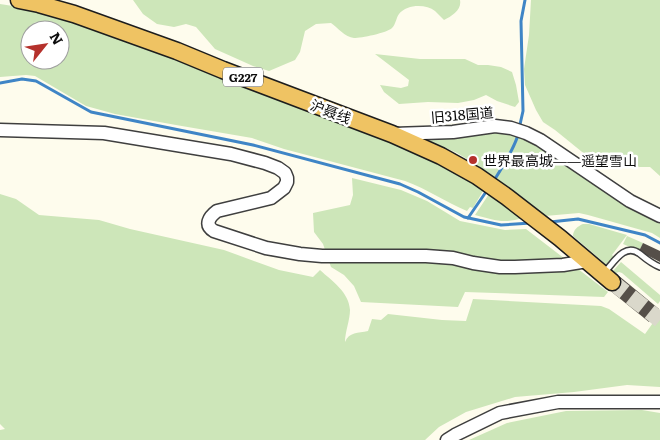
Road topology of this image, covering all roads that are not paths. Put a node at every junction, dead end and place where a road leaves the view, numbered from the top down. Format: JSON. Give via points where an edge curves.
{"nodes":[{"id":1,"x":19,"y":0,"type":"edge"},
{"id":2,"x":0,"y":130,"type":"edge"},
{"id":3,"x":392,"y":134,"type":"junction"},
{"id":4,"x":660,"y":216,"type":"edge"},
{"id":5,"x":587,"y":261,"type":"junction"},
{"id":6,"x":660,"y":267,"type":"edge"},
{"id":7,"x":608,"y":279,"type":"joint"},
{"id":8,"x":660,"y":402,"type":"edge"},
{"id":9,"x":446,"y":440,"type":"edge"}],
"edges":[{"from":1,"to":3,"type":"highway","name":"沪聂线","number":"G227","via":[[108,25]]},
{"from":2,"to":5,"type":"street","via":[[104,133],[265,162],[285,173],[287,182],[284,188],[272,198],[212,214],[208,223],[214,232],[266,248],[322,256],[444,257],[500,267]]},
{"from":3,"to":4,"type":"street","name":"旧318国道","via":[[453,132],[495,126],[511,128],[540,140],[630,202]]},
{"from":3,"to":5,"type":"highway","name":"沪聂线","number":"G227","via":[[463,167],[524,210]]},
{"from":5,"to":7,"type":"highway","name":"沪聂线","number":"G227"},
{"from":6,"to":7,"type":"lane","via":[[629,250],[621,254]]},
{"from":8,"to":9,"type":"street","via":[[558,402],[500,413]]}]}
